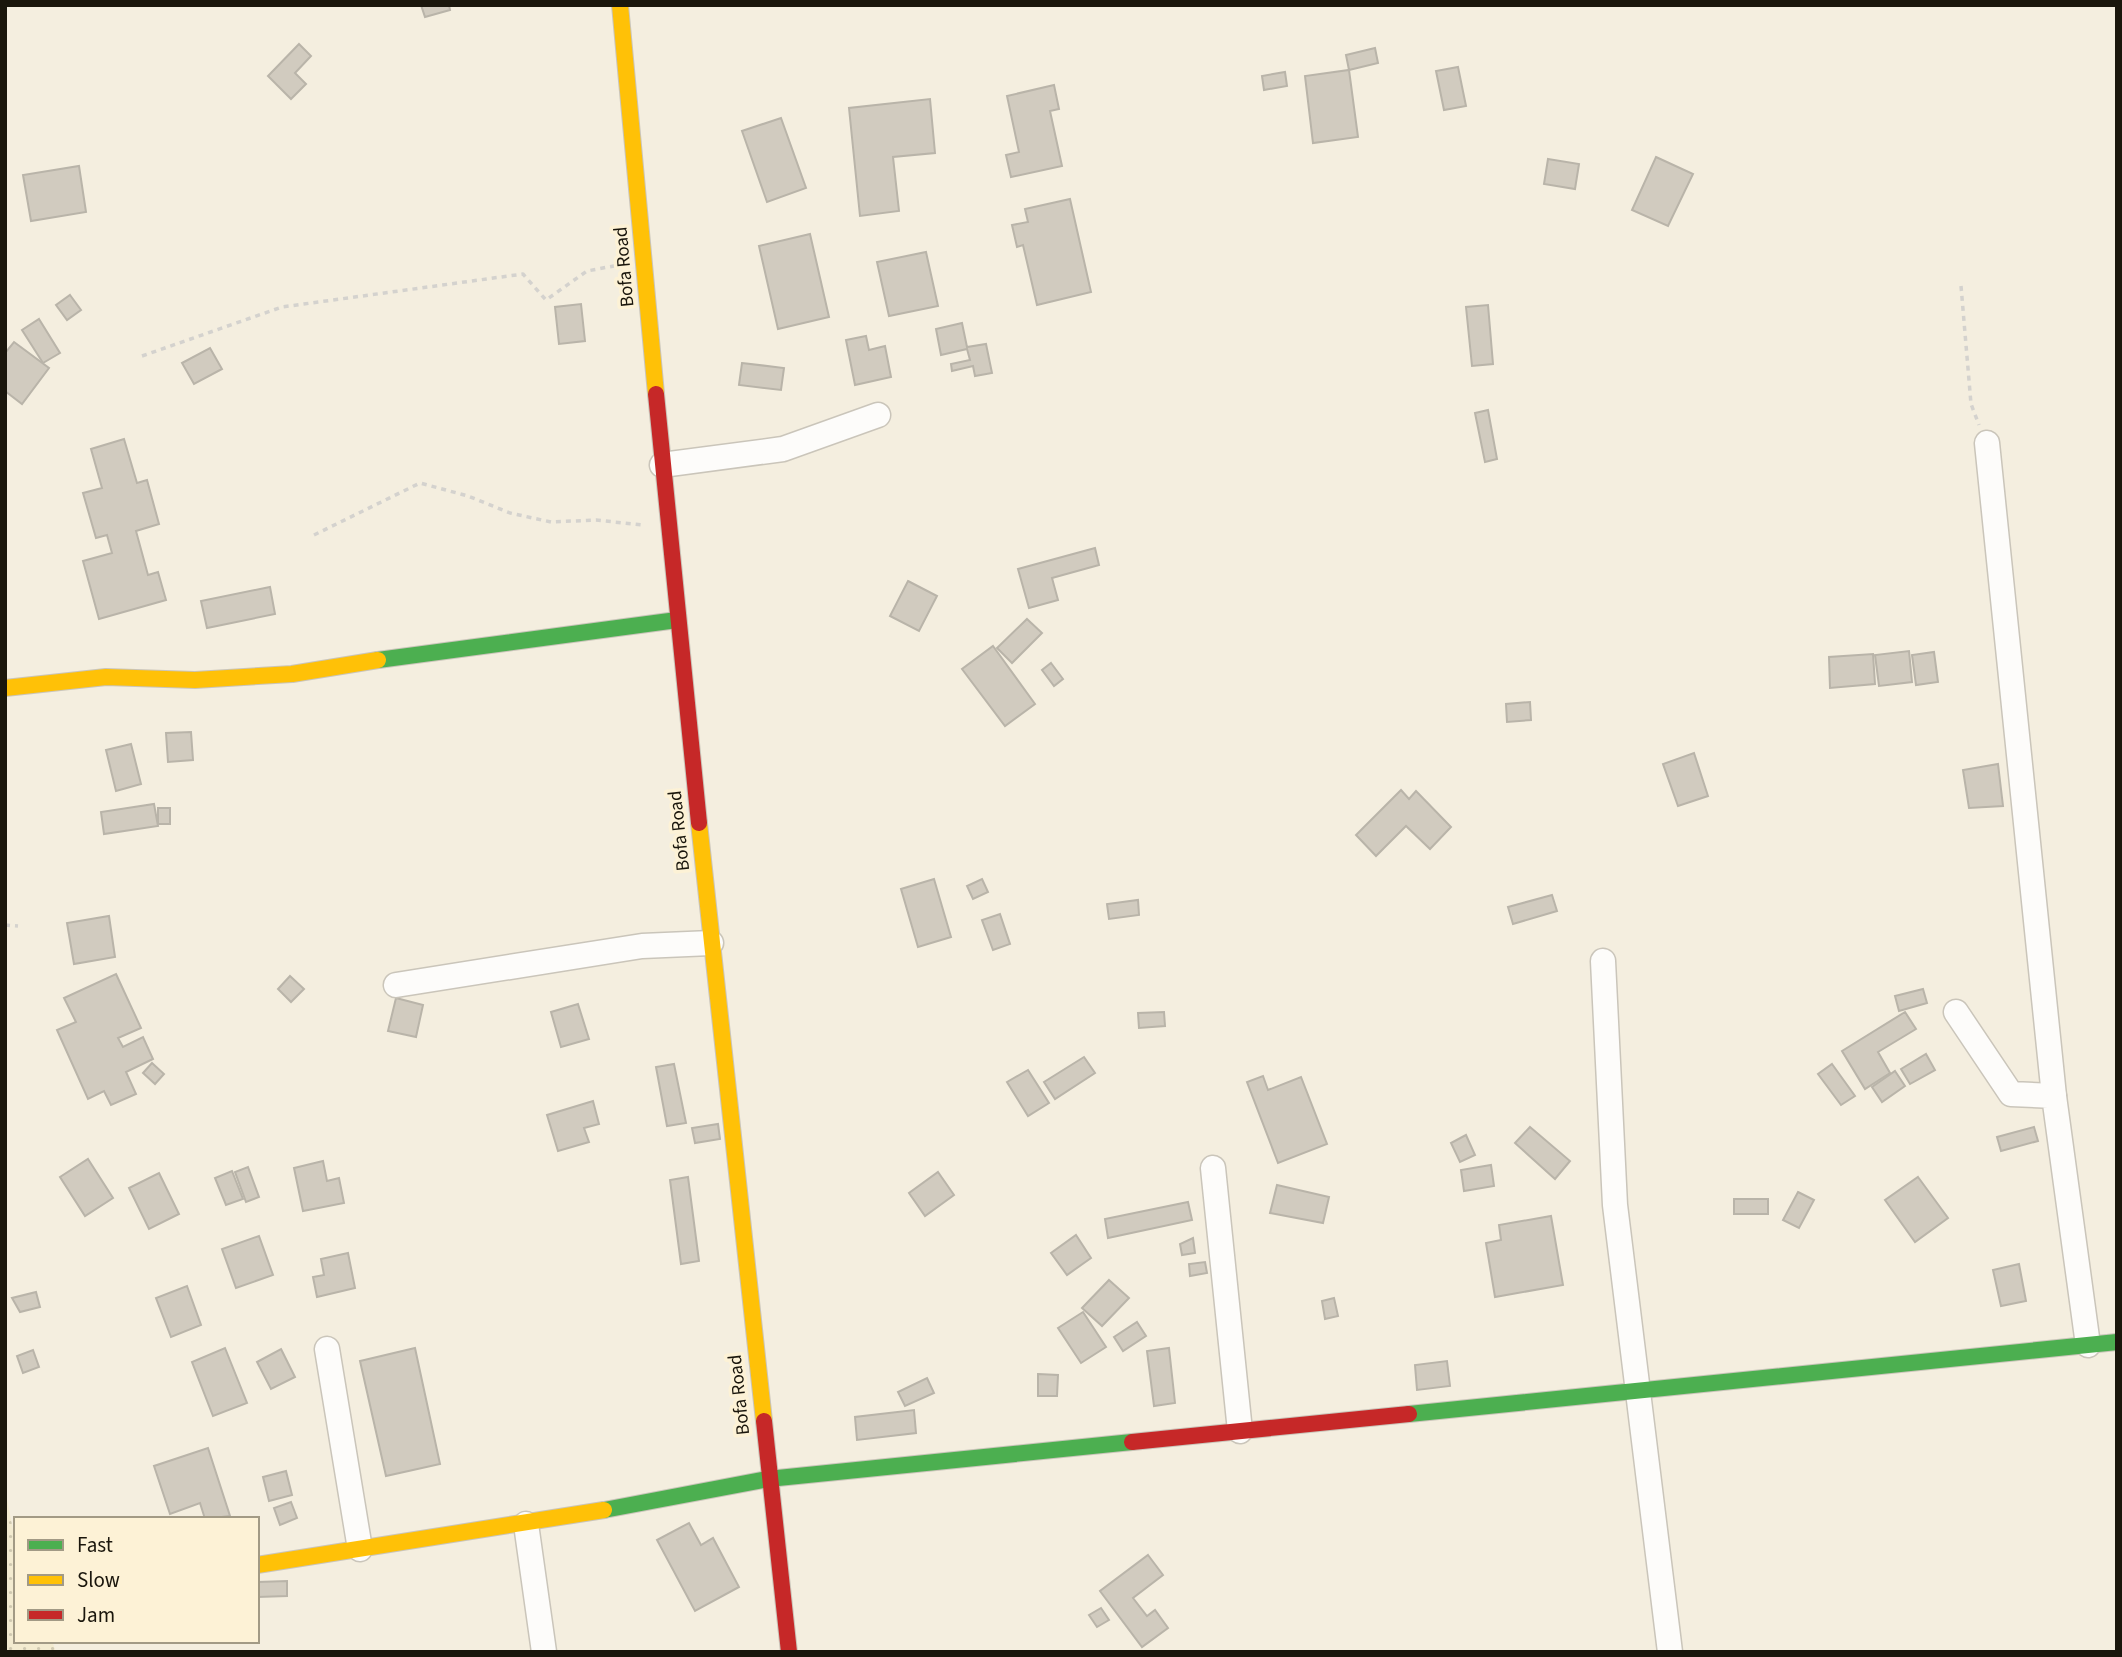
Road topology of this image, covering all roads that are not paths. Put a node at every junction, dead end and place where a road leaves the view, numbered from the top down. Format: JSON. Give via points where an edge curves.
{"nodes":[{"id":1,"x":621,"y":5,"type":"edge"},
{"id":2,"x":878,"y":415,"type":"dead end"},
{"id":3,"x":1987,"y":443,"type":"road end"},
{"id":4,"x":662,"y":465,"type":"junction"},
{"id":5,"x":677,"y":620,"type":"junction"},
{"id":6,"x":5,"y":688,"type":"edge"},
{"id":7,"x":711,"y":943,"type":"junction"},
{"id":8,"x":1603,"y":961,"type":"dead end"},
{"id":9,"x":396,"y":985,"type":"dead end"},
{"id":10,"x":1956,"y":1012,"type":"dead end"},
{"id":11,"x":2054,"y":1096,"type":"junction"},
{"id":12,"x":1213,"y":1168,"type":"dead end"},
{"id":13,"x":2117,"y":1342,"type":"edge"},
{"id":14,"x":2088,"y":1345,"type":"junction"},
{"id":15,"x":327,"y":1349,"type":"dead end"},
{"id":16,"x":1637,"y":1391,"type":"junction"},
{"id":17,"x":1240,"y":1431,"type":"junction"},
{"id":18,"x":768,"y":1479,"type":"junction"},
{"id":19,"x":526,"y":1524,"type":"junction"},
{"id":20,"x":360,"y":1549,"type":"junction"},
{"id":21,"x":259,"y":1564,"type":"edge"},
{"id":22,"x":544,"y":1652,"type":"edge"},
{"id":23,"x":789,"y":1652,"type":"edge"},
{"id":24,"x":1670,"y":1652,"type":"edge"}],
"edges":[{"from":1,"to":4,"type":"street","name":"Bofa Road"},
{"from":2,"to":4,"type":"street","via":[[783,449]]},
{"from":3,"to":11,"type":"street"},
{"from":4,"to":5,"type":"street","name":"Bofa Road"},
{"from":5,"to":6,"type":"street","via":[[292,674],[195,680],[106,677]]},
{"from":5,"to":7,"type":"street","name":"Bofa Road"},
{"from":7,"to":9,"type":"street","via":[[642,946]]},
{"from":7,"to":18,"type":"street","name":"Bofa Road"},
{"from":8,"to":16,"type":"street","via":[[1615,1205]]},
{"from":10,"to":11,"type":"street","via":[[2011,1094]]},
{"from":11,"to":14,"type":"street"},
{"from":12,"to":17,"type":"street"},
{"from":13,"to":14,"type":"street"},
{"from":14,"to":16,"type":"street"},
{"from":15,"to":20,"type":"street"},
{"from":16,"to":17,"type":"street"},
{"from":16,"to":24,"type":"street"},
{"from":17,"to":18,"type":"street"},
{"from":18,"to":19,"type":"street"},
{"from":18,"to":23,"type":"street","name":"Bofa Road"},
{"from":19,"to":20,"type":"street"},
{"from":19,"to":22,"type":"street"},
{"from":20,"to":21,"type":"street"}]}
